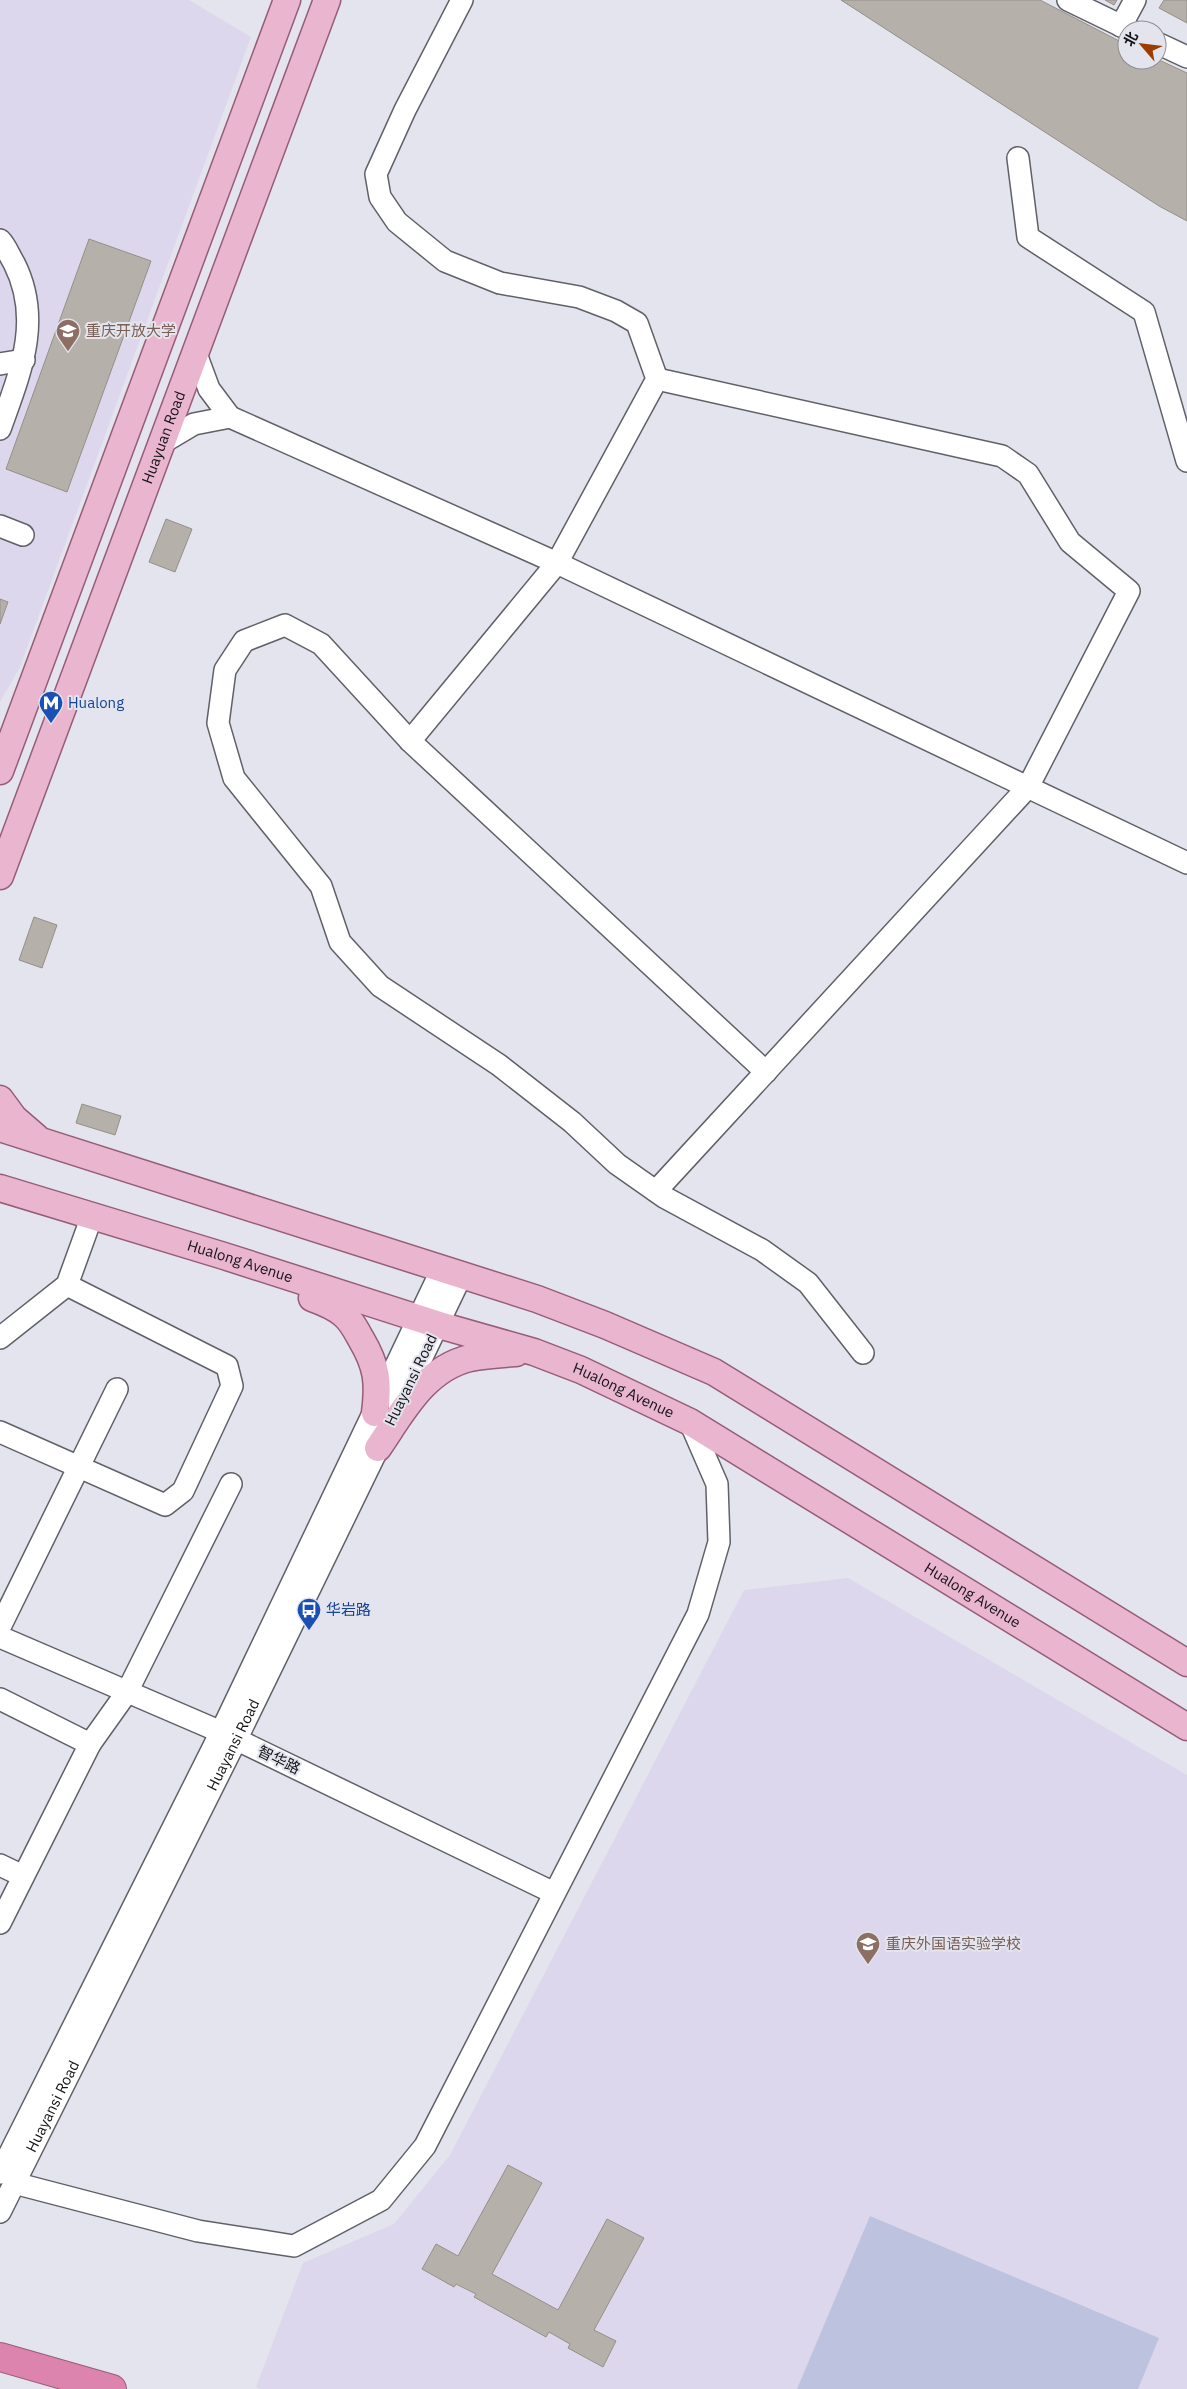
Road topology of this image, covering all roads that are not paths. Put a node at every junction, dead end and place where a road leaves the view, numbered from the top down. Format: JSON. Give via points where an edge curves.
{"nodes":[{"id":1,"x":287,"y":0,"type":"edge"},
{"id":2,"x":327,"y":0,"type":"edge"},
{"id":3,"x":462,"y":0,"type":"edge"},
{"id":4,"x":1068,"y":0,"type":"edge"},
{"id":5,"x":1135,"y":0,"type":"edge"},
{"id":6,"x":1129,"y":20,"type":"edge"},
{"id":7,"x":1117,"y":24,"type":"edge"},
{"id":8,"x":1167,"y":48,"type":"edge"},
{"id":9,"x":1187,"y":57,"type":"edge"},
{"id":10,"x":1018,"y":158,"type":"dead end"},
{"id":11,"x":0,"y":240,"type":"edge"},
{"id":12,"x":196,"y":354,"type":"junction"},
{"id":13,"x":24,"y":360,"type":"junction"},
{"id":14,"x":0,"y":364,"type":"edge"},
{"id":15,"x":657,"y":379,"type":"junction"},
{"id":16,"x":230,"y":417,"type":"junction"},
{"id":17,"x":0,"y":429,"type":"edge"},
{"id":18,"x":162,"y":443,"type":"junction"},
{"id":19,"x":1187,"y":461,"type":"edge"},
{"id":20,"x":0,"y":526,"type":"edge"},
{"id":21,"x":23,"y":535,"type":"dead end"},
{"id":22,"x":557,"y":564,"type":"junction"},
{"id":23,"x":410,"y":741,"type":"junction"},
{"id":24,"x":0,"y":771,"type":"edge"},
{"id":25,"x":1028,"y":787,"type":"junction"},
{"id":26,"x":1187,"y":863,"type":"edge"},
{"id":27,"x":0,"y":876,"type":"edge"},
{"id":28,"x":766,"y":1072,"type":"junction"},
{"id":29,"x":0,"y":1099,"type":"edge"},
{"id":30,"x":0,"y":1128,"type":"edge"},
{"id":31,"x":44,"y":1144,"type":"junction"},
{"id":32,"x":0,"y":1188,"type":"edge"},
{"id":33,"x":656,"y":1191,"type":"junction"},
{"id":34,"x":92,"y":1216,"type":"junction"},
{"id":35,"x":224,"y":1256,"type":"junction"},
{"id":36,"x":452,"y":1272,"type":"junction"},
{"id":37,"x":67,"y":1285,"type":"junction"},
{"id":38,"x":429,"y":1322,"type":"junction"},
{"id":39,"x":0,"y":1338,"type":"edge"},
{"id":40,"x":534,"y":1352,"type":"junction"},
{"id":41,"x":863,"y":1353,"type":"dead end"},
{"id":42,"x":117,"y":1389,"type":"dead end"},
{"id":43,"x":375,"y":1413,"type":"junction"},
{"id":44,"x":690,"y":1422,"type":"junction"},
{"id":45,"x":0,"y":1432,"type":"edge"},
{"id":46,"x":378,"y":1448,"type":"junction"},
{"id":47,"x":78,"y":1466,"type":"junction"},
{"id":48,"x":230,"y":1484,"type":"dead end"},
{"id":49,"x":0,"y":1627,"type":"edge"},
{"id":50,"x":0,"y":1637,"type":"edge"},
{"id":51,"x":1187,"y":1663,"type":"edge"},
{"id":52,"x":127,"y":1692,"type":"junction"},
{"id":53,"x":0,"y":1699,"type":"edge"},
{"id":54,"x":1187,"y":1727,"type":"edge"},
{"id":55,"x":229,"y":1736,"type":"junction"},
{"id":56,"x":90,"y":1744,"type":"junction"},
{"id":57,"x":0,"y":1865,"type":"edge"},
{"id":58,"x":23,"y":1876,"type":"junction"},
{"id":59,"x":554,"y":1893,"type":"junction"},
{"id":60,"x":0,"y":1923,"type":"edge"},
{"id":61,"x":7,"y":2178,"type":"edge"},
{"id":62,"x":0,"y":2212,"type":"edge"},
{"id":63,"x":0,"y":2357,"type":"edge"},
{"id":64,"x":112,"y":2389,"type":"edge"}],
"edges":[{"from":1,"to":24,"type":"main road"},
{"from":2,"to":12,"type":"main road","name":"Huayuan Road"},
{"from":3,"to":15,"type":"street","via":[[376,174],[380,197],[397,222],[445,261],[500,283],[579,297],[616,311],[637,324]]},
{"from":4,"to":7,"type":"street"},
{"from":5,"to":6,"type":"street"},
{"from":8,"to":9,"type":"street"},
{"from":10,"to":19,"type":"street","via":[[1028,236],[1144,312]]},
{"from":11,"to":13,"type":"street","via":[[21,278],[29,314]]},
{"from":12,"to":16,"type":"street","via":[[209,389]]},
{"from":12,"to":18,"type":"main road","name":"Huayuan Road"},
{"from":13,"to":14,"type":"street"},
{"from":13,"to":17,"type":"street"},
{"from":15,"to":22,"type":"street"},
{"from":15,"to":25,"type":"street","via":[[1002,456],[1028,474],[1070,542],[1129,591]]},
{"from":16,"to":18,"type":"street","via":[[194,424]]},
{"from":16,"to":22,"type":"street"},
{"from":18,"to":27,"type":"main road","name":"Huayuan Road"},
{"from":20,"to":21,"type":"street"},
{"from":22,"to":23,"type":"street"},
{"from":22,"to":25,"type":"street"},
{"from":23,"to":28,"type":"street"},
{"from":23,"to":33,"type":"street","via":[[321,644],[285,625],[244,641],[225,670],[218,723],[234,778],[321,886],[340,942],[380,986],[500,1065],[572,1122],[617,1164]]},
{"from":25,"to":26,"type":"street"},
{"from":25,"to":28,"type":"street"},
{"from":28,"to":33,"type":"street"},
{"from":29,"to":31,"type":"main road","via":[[14,1118]]},
{"from":30,"to":31,"type":"main road"},
{"from":31,"to":36,"type":"main road"},
{"from":32,"to":34,"type":"main road","name":"Hualong Avenue"},
{"from":33,"to":41,"type":"street","via":[[762,1250],[808,1283]]},
{"from":34,"to":35,"type":"main road","name":"Hualong Avenue"},
{"from":34,"to":37,"type":"street"},
{"from":35,"to":38,"type":"main road","name":"Hualong Avenue"},
{"from":35,"to":43,"type":"main road","via":[[344,1314],[353,1324],[376,1372]]},
{"from":36,"to":38,"type":"street","name":"Huayansi Road"},
{"from":36,"to":51,"type":"main road","via":[[588,1318],[714,1372]]},
{"from":37,"to":39,"type":"street"},
{"from":37,"to":47,"type":"street","via":[[227,1366],[232,1386],[183,1491],[165,1504]]},
{"from":38,"to":40,"type":"main road","name":"Hualong Avenue"},
{"from":38,"to":43,"type":"street","name":"Huayansi Road"},
{"from":38,"to":46,"type":"street","name":"Huayansi Road"},
{"from":40,"to":44,"type":"main road","name":"Hualong Avenue"},
{"from":40,"to":46,"type":"main road","via":[[468,1358],[450,1366],[416,1393]]},
{"from":42,"to":47,"type":"street"},
{"from":43,"to":55,"type":"street","name":"Huayansi Road"},
{"from":44,"to":54,"type":"main road","name":"Hualong Avenue"},
{"from":44,"to":59,"type":"street","via":[[717,1484],[719,1542],[698,1614]]},
{"from":45,"to":47,"type":"street"},
{"from":46,"to":55,"type":"street","name":"Huayansi Road"},
{"from":47,"to":49,"type":"street"},
{"from":48,"to":52,"type":"street"},
{"from":50,"to":52,"type":"street","name":"智华路"},
{"from":52,"to":55,"type":"street","name":"智华路"},
{"from":52,"to":56,"type":"street"},
{"from":53,"to":56,"type":"street"},
{"from":55,"to":59,"type":"street","name":"智华路"},
{"from":55,"to":61,"type":"street","name":"Huayansi Road"},
{"from":56,"to":58,"type":"street"},
{"from":57,"to":58,"type":"street"},
{"from":58,"to":60,"type":"street"},
{"from":59,"to":61,"type":"street","via":[[425,2146],[381,2200],[294,2246],[198,2231]]},
{"from":61,"to":62,"type":"street","name":"Huayansi Road"},
{"from":63,"to":64,"type":"highway"}]}
